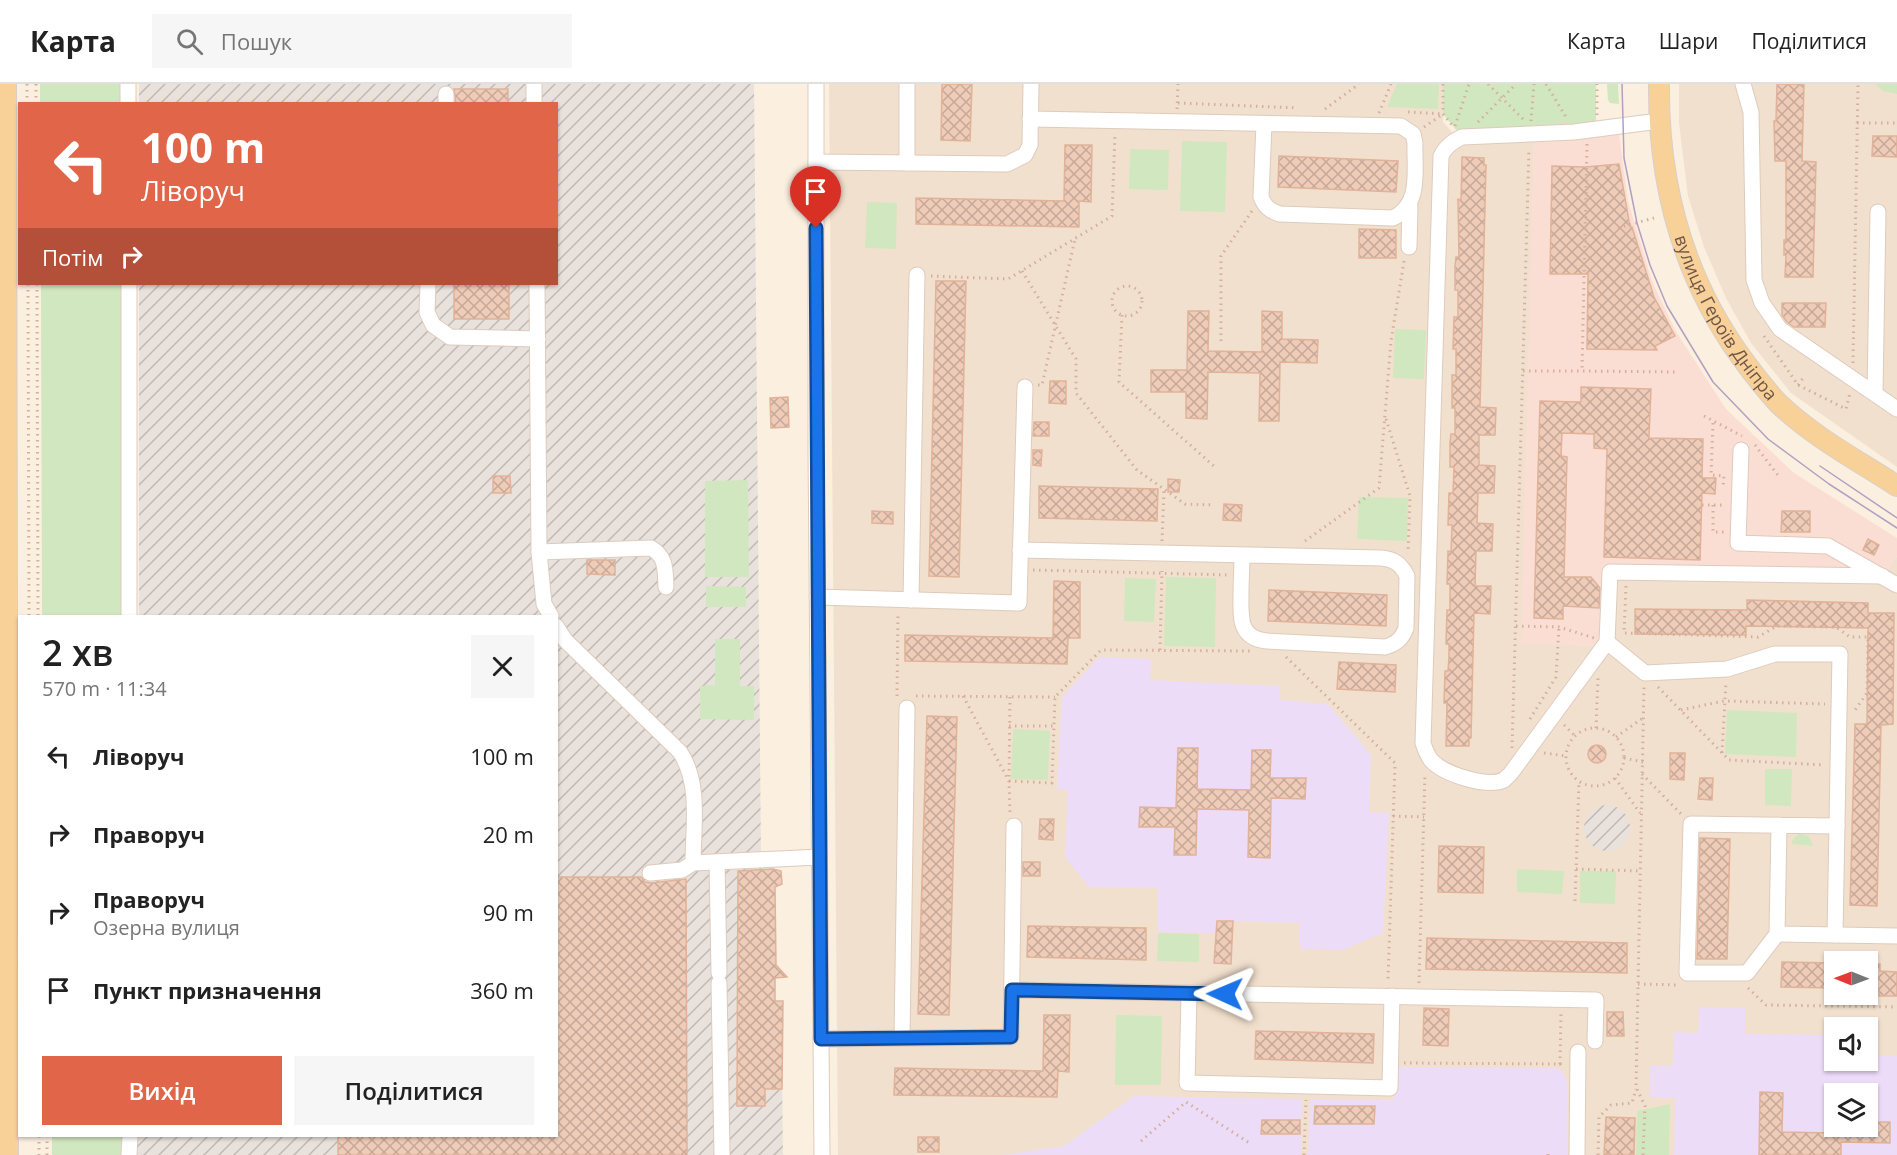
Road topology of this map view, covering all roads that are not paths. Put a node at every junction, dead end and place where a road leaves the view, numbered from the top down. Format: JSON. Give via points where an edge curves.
{"nodes":[{"id":1,"x":6,"y":84,"type":"edge"},
{"id":2,"x":128,"y":84,"type":"edge"},
{"id":3,"x":534,"y":84,"type":"edge"},
{"id":4,"x":816,"y":84,"type":"edge"},
{"id":5,"x":907,"y":84,"type":"edge"},
{"id":6,"x":1031,"y":84,"type":"edge"},
{"id":7,"x":1659,"y":84,"type":"edge"},
{"id":8,"x":1743,"y":84,"type":"edge"},
{"id":9,"x":128,"y":102,"type":"edge"},
{"id":10,"x":534,"y":102,"type":"edge"},
{"id":11,"x":1030,"y":118,"type":"junction"},
{"id":12,"x":1659,"y":121,"type":"junction"},
{"id":13,"x":1264,"y":124,"type":"junction"},
{"id":14,"x":816,"y":162,"type":"junction"},
{"id":15,"x":907,"y":163,"type":"junction"},
{"id":16,"x":1410,"y":206,"type":"junction"},
{"id":17,"x":1878,"y":212,"type":"dead end"},
{"id":18,"x":1408,"y":248,"type":"road end"},
{"id":19,"x":917,"y":275,"type":"road end"},
{"id":20,"x":129,"y":285,"type":"edge"},
{"id":21,"x":428,"y":285,"type":"edge"},
{"id":22,"x":537,"y":285,"type":"edge"},
{"id":23,"x":538,"y":339,"type":"junction"},
{"id":24,"x":1025,"y":387,"type":"road end"},
{"id":25,"x":1875,"y":393,"type":"junction"},
{"id":26,"x":1897,"y":409,"type":"edge"},
{"id":27,"x":1741,"y":450,"type":"dead end"},
{"id":28,"x":1897,"y":486,"type":"edge"},
{"id":29,"x":1020,"y":550,"type":"junction"},
{"id":30,"x":539,"y":552,"type":"junction"},
{"id":31,"x":1242,"y":555,"type":"junction"},
{"id":32,"x":1882,"y":576,"type":"junction"},
{"id":33,"x":1897,"y":585,"type":"edge"},
{"id":34,"x":666,"y":587,"type":"dead end"},
{"id":35,"x":817,"y":597,"type":"junction"},
{"id":36,"x":905,"y":600,"type":"junction"},
{"id":37,"x":129,"y":615,"type":"edge"},
{"id":38,"x":550,"y":615,"type":"edge"},
{"id":39,"x":558,"y":629,"type":"edge"},
{"id":40,"x":1603,"y":648,"type":"junction"},
{"id":41,"x":904,"y":700,"type":"road end"},
{"id":42,"x":1779,"y":825,"type":"junction"},
{"id":43,"x":1014,"y":826,"type":"road end"},
{"id":44,"x":1837,"y":826,"type":"junction"},
{"id":45,"x":819,"y":857,"type":"junction"},
{"id":46,"x":717,"y":862,"type":"junction"},
{"id":47,"x":693,"y":863,"type":"junction"},
{"id":48,"x":650,"y":873,"type":"dead end"},
{"id":49,"x":1777,"y":934,"type":"junction"},
{"id":50,"x":1835,"y":935,"type":"junction"},
{"id":51,"x":1897,"y":936,"type":"edge"},
{"id":52,"x":1012,"y":990,"type":"junction"},
{"id":53,"x":1189,"y":993,"type":"junction"},
{"id":54,"x":1390,"y":996,"type":"junction"},
{"id":55,"x":902,"y":1038,"type":"junction"},
{"id":56,"x":821,"y":1039,"type":"junction"},
{"id":57,"x":1595,"y":1041,"type":"dead end"},
{"id":58,"x":1578,"y":1052,"type":"dead end"},
{"id":59,"x":130,"y":1137,"type":"edge"},
{"id":60,"x":8,"y":1155,"type":"edge"},
{"id":61,"x":129,"y":1155,"type":"edge"},
{"id":62,"x":722,"y":1155,"type":"edge"},
{"id":63,"x":822,"y":1155,"type":"edge"},
{"id":64,"x":1577,"y":1155,"type":"edge"}],
"edges":[{"from":1,"to":60,"type":"main road"},
{"from":2,"to":9,"type":"street"},
{"from":3,"to":10,"type":"street"},
{"from":4,"to":14,"type":"street"},
{"from":5,"to":15,"type":"street"},
{"from":6,"to":11,"type":"street"},
{"from":7,"to":12,"type":"main road","name":"вулиця Героїв Дніпра"},
{"from":8,"to":25,"type":"street","via":[[1752,112],[1755,280],[1762,303],[1780,329]]},
{"from":11,"to":13,"type":"street"},
{"from":11,"to":15,"type":"street","via":[[1030,146],[1025,155],[1007,164]]},
{"from":12,"to":28,"type":"main road","name":"вулиця Героїв Дніпра","via":[[1677,229],[1702,294],[1723,331],[1778,403]]},
{"from":12,"to":40,"type":"street","via":[[1574,132],[1462,137],[1446,147],[1439,165],[1423,743],[1426,753],[1440,768],[1477,781],[1504,780],[1523,745]]},
{"from":13,"to":16,"type":"street","via":[[1401,126],[1413,135],[1415,142],[1414,195]]},
{"from":13,"to":16,"type":"street","via":[[1261,197],[1271,211],[1393,218]]},
{"from":14,"to":15,"type":"street"},
{"from":14,"to":35,"type":"street"},
{"from":16,"to":18,"type":"street"},
{"from":17,"to":25,"type":"street"},
{"from":19,"to":36,"type":"street"},
{"from":20,"to":37,"type":"street"},
{"from":21,"to":23,"type":"street","via":[[427,312],[433,325],[450,337]]},
{"from":22,"to":23,"type":"street"},
{"from":23,"to":30,"type":"street"},
{"from":24,"to":29,"type":"street"},
{"from":25,"to":26,"type":"street"},
{"from":27,"to":32,"type":"street","via":[[1738,543],[1827,546]]},
{"from":29,"to":31,"type":"street"},
{"from":29,"to":36,"type":"street","via":[[1019,603]]},
{"from":30,"to":34,"type":"street","via":[[651,548],[663,558]]},
{"from":30,"to":38,"type":"street","via":[[544,604]]},
{"from":31,"to":31,"type":"street","via":[[1242,625],[1265,646],[1385,648],[1398,641],[1406,628],[1407,576],[1397,562]]},
{"from":32,"to":33,"type":"street"},
{"from":32,"to":40,"type":"street","via":[[1610,572]]},
{"from":35,"to":36,"type":"street"},
{"from":35,"to":45,"type":"street"},
{"from":39,"to":47,"type":"street","via":[[686,761],[693,786]]},
{"from":40,"to":44,"type":"street","via":[[1644,673],[1727,669],[1775,654],[1840,654]]},
{"from":41,"to":55,"type":"street"},
{"from":42,"to":44,"type":"street"},
{"from":42,"to":49,"type":"street"},
{"from":42,"to":49,"type":"street","via":[[1691,824],[1687,973],[1747,973]]},
{"from":43,"to":52,"type":"street"},
{"from":44,"to":50,"type":"street"},
{"from":45,"to":46,"type":"street"},
{"from":45,"to":56,"type":"street"},
{"from":46,"to":47,"type":"street"},
{"from":46,"to":62,"type":"street"},
{"from":47,"to":48,"type":"street","via":[[682,870]]},
{"from":49,"to":50,"type":"street"},
{"from":50,"to":51,"type":"street"},
{"from":52,"to":53,"type":"street"},
{"from":52,"to":55,"type":"street","via":[[1011,1037]]},
{"from":53,"to":54,"type":"street"},
{"from":53,"to":54,"type":"street","via":[[1186,1083],[1390,1088]]},
{"from":54,"to":57,"type":"street","via":[[1596,1000]]},
{"from":55,"to":56,"type":"street"},
{"from":56,"to":63,"type":"street"},
{"from":58,"to":64,"type":"street"},
{"from":59,"to":61,"type":"street"}]}
